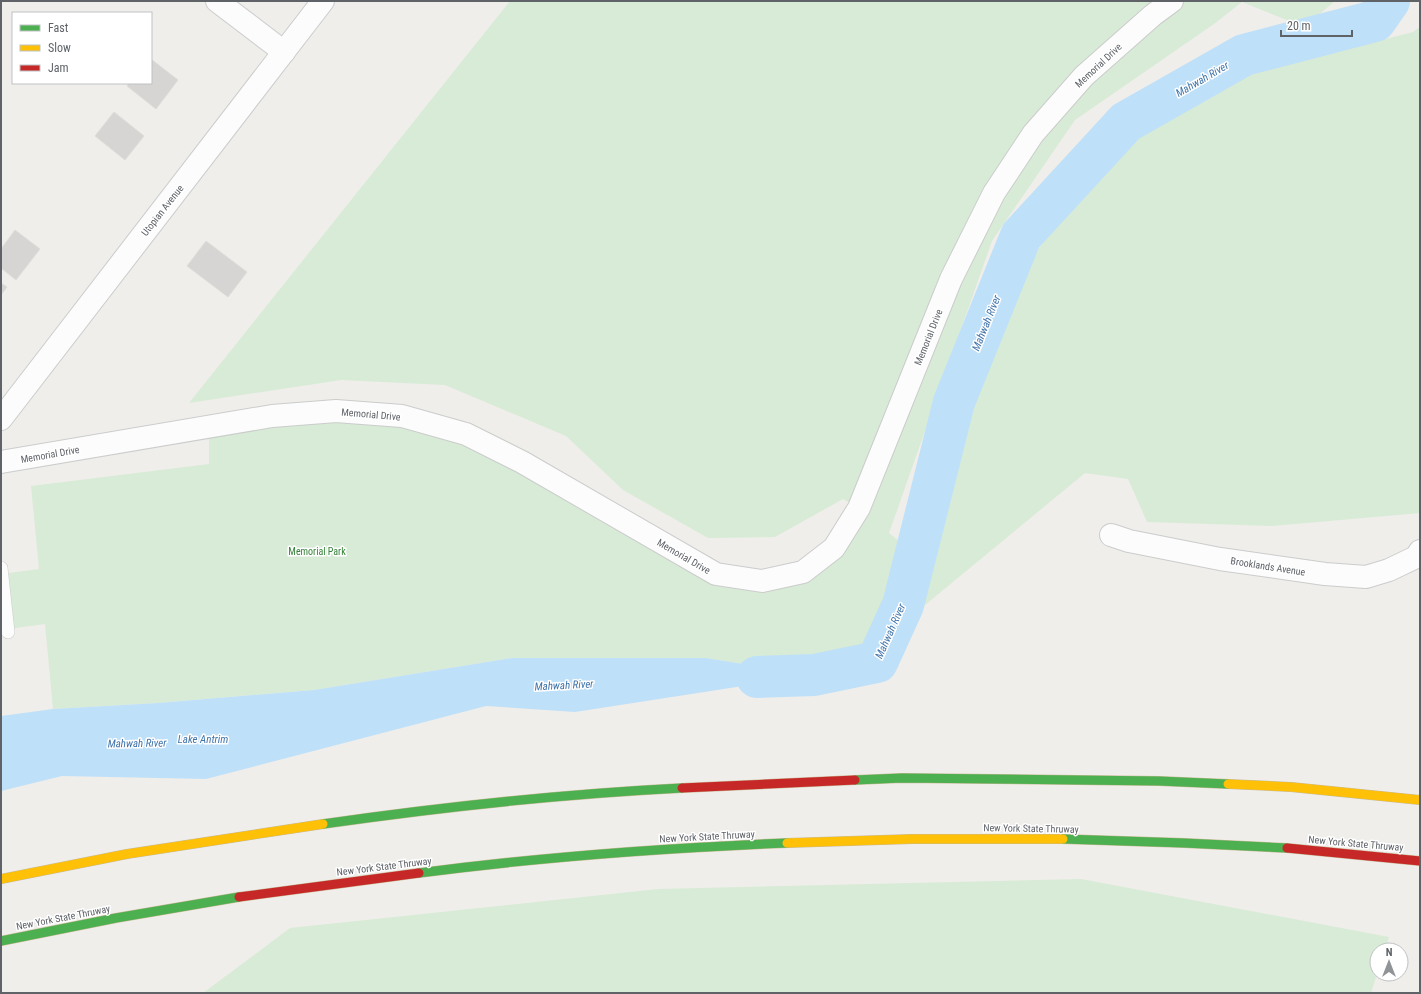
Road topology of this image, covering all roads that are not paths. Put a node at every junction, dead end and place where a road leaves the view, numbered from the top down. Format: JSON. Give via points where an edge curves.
{"nodes":[{"id":1,"x":217,"y":1,"type":"edge"},
{"id":2,"x":323,"y":1,"type":"edge"},
{"id":3,"x":1172,"y":1,"type":"edge"},
{"id":4,"x":284,"y":52,"type":"junction"},
{"id":5,"x":1,"y":419,"type":"edge"},
{"id":6,"x":1,"y":462,"type":"edge"},
{"id":7,"x":1111,"y":535,"type":"dead end"},
{"id":8,"x":1420,"y":551,"type":"edge"},
{"id":9,"x":1,"y":568,"type":"edge"},
{"id":10,"x":8,"y":632,"type":"dead end"},
{"id":11,"x":1420,"y":800,"type":"edge"},
{"id":12,"x":1420,"y":861,"type":"edge"},
{"id":13,"x":1,"y":879,"type":"edge"},
{"id":14,"x":1,"y":940,"type":"edge"}],
"edges":[{"from":1,"to":4,"type":"street"},
{"from":2,"to":4,"type":"street","name":"Utopian Avenue"},
{"from":3,"to":6,"type":"street","name":"Memorial Drive","via":[[1084,76],[1033,134],[994,193],[951,279],[859,508],[834,548],[803,572],[762,581],[716,574],[522,462],[466,434],[402,416],[336,411],[272,416]]},
{"from":4,"to":5,"type":"street","name":"Utopian Avenue"},
{"from":7,"to":8,"type":"street","name":"Brooklands Avenue","via":[[1220,559],[1366,578],[1416,557]]},
{"from":9,"to":10,"type":"lane"},
{"from":11,"to":13,"type":"highway","via":[[1290,787],[1031,778],[902,778],[642,790],[381,816],[127,854]]},
{"from":12,"to":14,"type":"highway","name":"New York State Thruway","via":[[1286,848],[1054,839],[903,839],[767,843],[646,850],[389,876],[136,914]]}]}
